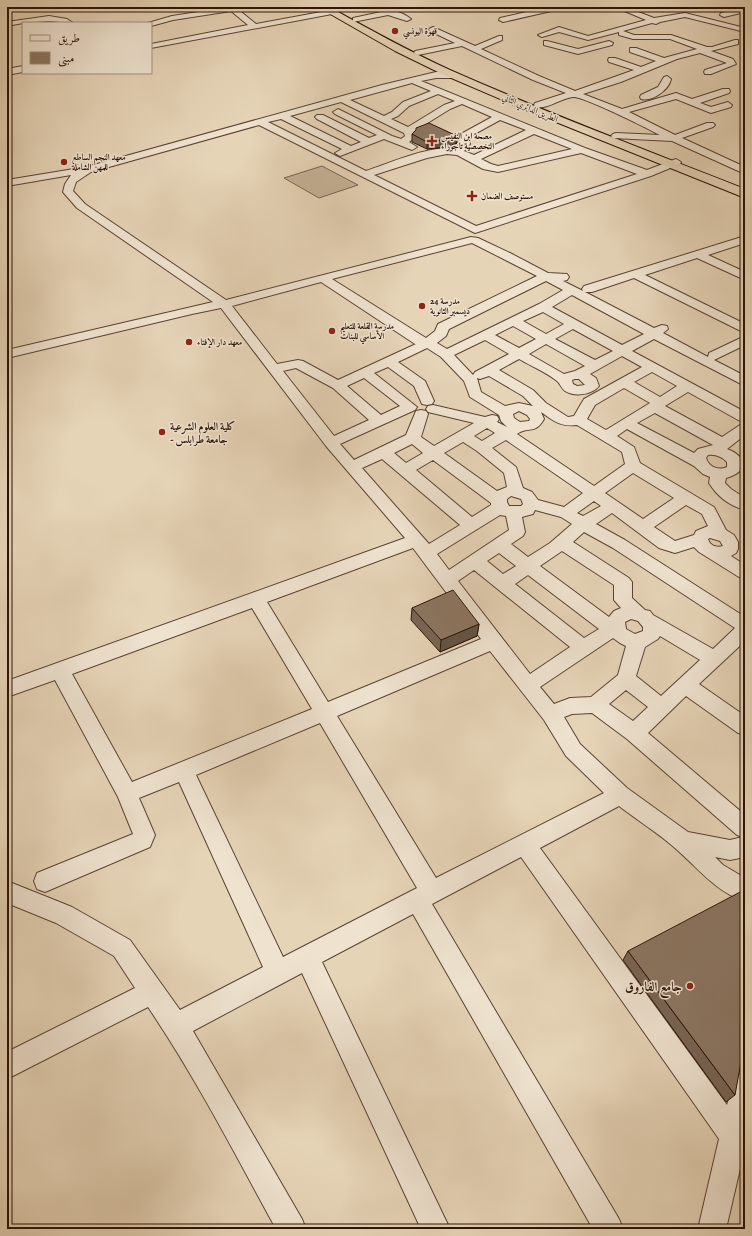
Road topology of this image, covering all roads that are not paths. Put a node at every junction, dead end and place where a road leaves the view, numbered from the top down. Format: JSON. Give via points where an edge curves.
{"nodes":[{"id":1,"x":374,"y":7,"type":"edge"},
{"id":2,"x":557,"y":7,"type":"edge"},
{"id":3,"x":619,"y":7,"type":"edge"},
{"id":4,"x":329,"y":9,"type":"edge"},
{"id":5,"x":745,"y":10,"type":"edge"},
{"id":6,"x":390,"y":12,"type":"junction"},
{"id":7,"x":503,"y":15,"type":"dead end"},
{"id":8,"x":408,"y":18,"type":"dead end"},
{"id":9,"x":356,"y":20,"type":"junction"},
{"id":10,"x":652,"y":21,"type":"junction"},
{"id":11,"x":22,"y":22,"type":"edge"},
{"id":12,"x":25,"y":22,"type":"edge"},
{"id":13,"x":68,"y":22,"type":"edge"},
{"id":14,"x":742,"y":22,"type":"edge"},
{"id":15,"x":7,"y":24,"type":"edge"},
{"id":16,"x":152,"y":24,"type":"edge"},
{"id":17,"x":668,"y":25,"type":"dead end"},
{"id":18,"x":723,"y":25,"type":"junction"},
{"id":19,"x":254,"y":27,"type":"junction"},
{"id":20,"x":733,"y":28,"type":"junction"},
{"id":21,"x":433,"y":29,"type":"dead end"},
{"id":22,"x":745,"y":30,"type":"edge"},
{"id":23,"x":617,"y":31,"type":"junction"},
{"id":24,"x":717,"y":34,"type":"dead end"},
{"id":25,"x":542,"y":35,"type":"dead end"},
{"id":26,"x":687,"y":35,"type":"dead end"},
{"id":27,"x":633,"y":37,"type":"junction"},
{"id":28,"x":499,"y":38,"type":"dead end"},
{"id":29,"x":588,"y":38,"type":"junction"},
{"id":30,"x":673,"y":38,"type":"junction"},
{"id":31,"x":735,"y":42,"type":"dead end"},
{"id":32,"x":464,"y":43,"type":"junction"},
{"id":33,"x":548,"y":43,"type":"dead end"},
{"id":34,"x":604,"y":44,"type":"junction"},
{"id":35,"x":691,"y":44,"type":"junction"},
{"id":36,"x":152,"y":45,"type":"edge"},
{"id":37,"x":475,"y":48,"type":"junction"},
{"id":38,"x":590,"y":49,"type":"junction"},
{"id":39,"x":634,"y":50,"type":"dead end"},
{"id":40,"x":704,"y":50,"type":"junction"},
{"id":41,"x":418,"y":53,"type":"junction"},
{"id":42,"x":574,"y":58,"type":"dead end"},
{"id":43,"x":612,"y":60,"type":"dead end"},
{"id":44,"x":664,"y":61,"type":"junction"},
{"id":45,"x":22,"y":69,"type":"edge"},
{"id":46,"x":641,"y":70,"type":"junction"},
{"id":47,"x":7,"y":72,"type":"edge"},
{"id":48,"x":438,"y":72,"type":"junction"},
{"id":49,"x":708,"y":72,"type":"dead end"},
{"id":50,"x":667,"y":79,"type":"dead end"},
{"id":51,"x":411,"y":80,"type":"junction"},
{"id":52,"x":438,"y":91,"type":"junction"},
{"id":53,"x":726,"y":91,"type":"dead end"},
{"id":54,"x":574,"y":93,"type":"junction"},
{"id":55,"x":341,"y":99,"type":"junction"},
{"id":56,"x":463,"y":101,"type":"junction"},
{"id":57,"x":693,"y":102,"type":"junction"},
{"id":58,"x":538,"y":105,"type":"junction"},
{"id":59,"x":728,"y":105,"type":"dead end"},
{"id":60,"x":355,"y":106,"type":"junction"},
{"id":61,"x":618,"y":111,"type":"junction"},
{"id":62,"x":338,"y":112,"type":"junction"},
{"id":63,"x":372,"y":114,"type":"junction"},
{"id":64,"x":282,"y":116,"type":"junction"},
{"id":65,"x":500,"y":116,"type":"junction"},
{"id":66,"x":320,"y":117,"type":"junction"},
{"id":67,"x":384,"y":119,"type":"junction"},
{"id":68,"x":355,"y":120,"type":"junction"},
{"id":69,"x":257,"y":123,"type":"junction"},
{"id":70,"x":299,"y":124,"type":"junction"},
{"id":71,"x":710,"y":125,"type":"dead end"},
{"id":72,"x":337,"y":126,"type":"junction"},
{"id":73,"x":535,"y":130,"type":"junction"},
{"id":74,"x":408,"y":131,"type":"junction"},
{"id":75,"x":317,"y":133,"type":"junction"},
{"id":76,"x":384,"y":136,"type":"junction"},
{"id":77,"x":616,"y":136,"type":"junction"},
{"id":78,"x":674,"y":138,"type":"junction"},
{"id":79,"x":369,"y":142,"type":"junction"},
{"id":80,"x":402,"y":143,"type":"junction"},
{"id":81,"x":350,"y":149,"type":"junction"},
{"id":82,"x":582,"y":150,"type":"junction"},
{"id":83,"x":458,"y":152,"type":"junction"},
{"id":84,"x":320,"y":155,"type":"junction"},
{"id":85,"x":429,"y":155,"type":"junction"},
{"id":86,"x":647,"y":155,"type":"junction"},
{"id":87,"x":474,"y":159,"type":"junction"},
{"id":88,"x":745,"y":160,"type":"edge"},
{"id":89,"x":677,"y":164,"type":"junction"},
{"id":90,"x":731,"y":164,"type":"junction"},
{"id":91,"x":88,"y":170,"type":"junction"},
{"id":92,"x":745,"y":171,"type":"edge"},
{"id":93,"x":650,"y":173,"type":"junction"},
{"id":94,"x":364,"y":175,"type":"junction"},
{"id":95,"x":7,"y":183,"type":"edge"},
{"id":96,"x":745,"y":188,"type":"edge"},
{"id":97,"x":745,"y":194,"type":"edge"},
{"id":98,"x":399,"y":196,"type":"junction"},
{"id":99,"x":443,"y":230,"type":"junction"},
{"id":100,"x":473,"y":235,"type":"junction"},
{"id":101,"x":500,"y":236,"type":"junction"},
{"id":102,"x":745,"y":239,"type":"edge"},
{"id":103,"x":450,"y":245,"type":"junction"},
{"id":104,"x":697,"y":254,"type":"junction"},
{"id":105,"x":635,"y":274,"type":"junction"},
{"id":106,"x":546,"y":276,"type":"junction"},
{"id":107,"x":745,"y":276,"type":"edge"},
{"id":108,"x":563,"y":277,"type":"junction"},
{"id":109,"x":322,"y":278,"type":"junction"},
{"id":110,"x":588,"y":289,"type":"junction"},
{"id":111,"x":572,"y":290,"type":"junction"},
{"id":112,"x":251,"y":295,"type":"junction"},
{"id":113,"x":218,"y":303,"type":"junction"},
{"id":114,"x":543,"y":307,"type":"junction"},
{"id":115,"x":513,"y":322,"type":"junction"},
{"id":116,"x":573,"y":324,"type":"junction"},
{"id":117,"x":745,"y":328,"type":"edge"},
{"id":118,"x":658,"y":331,"type":"junction"},
{"id":119,"x":486,"y":335,"type":"junction"},
{"id":120,"x":546,"y":339,"type":"junction"},
{"id":121,"x":745,"y":340,"type":"edge"},
{"id":122,"x":428,"y":343,"type":"junction"},
{"id":123,"x":622,"y":350,"type":"junction"},
{"id":124,"x":7,"y":354,"type":"edge"},
{"id":125,"x":446,"y":354,"type":"junction"},
{"id":126,"x":519,"y":354,"type":"junction"},
{"id":127,"x":714,"y":356,"type":"junction"},
{"id":128,"x":388,"y":361,"type":"junction"},
{"id":129,"x":594,"y":365,"type":"junction"},
{"id":130,"x":651,"y":367,"type":"junction"},
{"id":131,"x":274,"y":369,"type":"junction"},
{"id":132,"x":489,"y":370,"type":"junction"},
{"id":133,"x":364,"y":372,"type":"junction"},
{"id":134,"x":745,"y":372,"type":"edge"},
{"id":135,"x":471,"y":380,"type":"junction"},
{"id":136,"x":624,"y":382,"type":"junction"},
{"id":137,"x":745,"y":382,"type":"edge"},
{"id":138,"x":338,"y":385,"type":"junction"},
{"id":139,"x":688,"y":386,"type":"junction"},
{"id":140,"x":658,"y":405,"type":"junction"},
{"id":141,"x":423,"y":408,"type":"junction"},
{"id":142,"x":536,"y":409,"type":"junction"},
{"id":143,"x":504,"y":412,"type":"junction"},
{"id":144,"x":745,"y":418,"type":"edge"},
{"id":145,"x":579,"y":420,"type":"junction"},
{"id":146,"x":379,"y":422,"type":"junction"},
{"id":147,"x":486,"y":422,"type":"junction"},
{"id":148,"x":628,"y":424,"type":"junction"},
{"id":149,"x":523,"y":427,"type":"junction"},
{"id":150,"x":745,"y":428,"type":"edge"},
{"id":151,"x":506,"y":433,"type":"junction"},
{"id":152,"x":463,"y":436,"type":"junction"},
{"id":153,"x":607,"y":437,"type":"junction"},
{"id":154,"x":413,"y":438,"type":"junction"},
{"id":155,"x":331,"y":443,"type":"junction"},
{"id":156,"x":719,"y":447,"type":"junction"},
{"id":157,"x":482,"y":448,"type":"junction"},
{"id":158,"x":384,"y":452,"type":"junction"},
{"id":159,"x":434,"y":453,"type":"junction"},
{"id":160,"x":699,"y":462,"type":"junction"},
{"id":161,"x":740,"y":465,"type":"edge"},
{"id":162,"x":633,"y":466,"type":"junction"},
{"id":163,"x":352,"y":468,"type":"junction"},
{"id":164,"x":405,"y":470,"type":"junction"},
{"id":165,"x":719,"y":474,"type":"junction"},
{"id":166,"x":516,"y":492,"type":"junction"},
{"id":167,"x":593,"y":494,"type":"junction"},
{"id":168,"x":731,"y":496,"type":"junction"},
{"id":169,"x":686,"y":498,"type":"junction"},
{"id":170,"x":531,"y":504,"type":"junction"},
{"id":171,"x":745,"y":504,"type":"edge"},
{"id":172,"x":612,"y":506,"type":"junction"},
{"id":173,"x":504,"y":507,"type":"junction"},
{"id":174,"x":708,"y":511,"type":"junction"},
{"id":175,"x":566,"y":513,"type":"junction"},
{"id":176,"x":583,"y":524,"type":"junction"},
{"id":177,"x":471,"y":526,"type":"junction"},
{"id":178,"x":643,"y":527,"type":"junction"},
{"id":179,"x":699,"y":539,"type":"junction"},
{"id":180,"x":731,"y":540,"type":"edge"},
{"id":181,"x":561,"y":542,"type":"junction"},
{"id":182,"x":499,"y":544,"type":"junction"},
{"id":183,"x":665,"y":544,"type":"junction"},
{"id":184,"x":421,"y":547,"type":"junction"},
{"id":185,"x":712,"y":552,"type":"junction"},
{"id":186,"x":475,"y":561,"type":"junction"},
{"id":187,"x":645,"y":561,"type":"junction"},
{"id":188,"x":528,"y":565,"type":"junction"},
{"id":189,"x":745,"y":572,"type":"edge"},
{"id":190,"x":447,"y":580,"type":"junction"},
{"id":191,"x":503,"y":583,"type":"junction"},
{"id":192,"x":256,"y":598,"type":"junction"},
{"id":193,"x":643,"y":617,"type":"junction"},
{"id":194,"x":745,"y":626,"type":"edge"},
{"id":195,"x":614,"y":629,"type":"junction"},
{"id":196,"x":745,"y":630,"type":"edge"},
{"id":197,"x":637,"y":641,"type":"junction"},
{"id":198,"x":492,"y":642,"type":"junction"},
{"id":199,"x":583,"y":648,"type":"junction"},
{"id":200,"x":712,"y":660,"type":"junction"},
{"id":201,"x":60,"y":671,"type":"junction"},
{"id":202,"x":626,"y":679,"type":"junction"},
{"id":203,"x":528,"y":685,"type":"junction"},
{"id":204,"x":686,"y":685,"type":"junction"},
{"id":205,"x":7,"y":689,"type":"edge"},
{"id":206,"x":595,"y":705,"type":"junction"},
{"id":207,"x":662,"y":707,"type":"junction"},
{"id":208,"x":323,"y":711,"type":"junction"},
{"id":209,"x":551,"y":714,"type":"junction"},
{"id":210,"x":745,"y":727,"type":"edge"},
{"id":211,"x":634,"y":733,"type":"junction"},
{"id":212,"x":184,"y":770,"type":"junction"},
{"id":213,"x":127,"y":794,"type":"junction"},
{"id":214,"x":620,"y":795,"type":"junction"},
{"id":215,"x":745,"y":828,"type":"edge"},
{"id":216,"x":683,"y":841,"type":"junction"},
{"id":217,"x":524,"y":844,"type":"junction"},
{"id":218,"x":745,"y":847,"type":"edge"},
{"id":219,"x":45,"y":880,"type":"dead end"},
{"id":220,"x":745,"y":891,"type":"edge"},
{"id":221,"x":7,"y":892,"type":"edge"},
{"id":222,"x":424,"y":896,"type":"junction"},
{"id":223,"x":307,"y":958,"type":"junction"},
{"id":224,"x":278,"y":973,"type":"junction"},
{"id":225,"x":153,"y":992,"type":"junction"},
{"id":226,"x":176,"y":1026,"type":"junction"},
{"id":227,"x":7,"y":1066,"type":"edge"},
{"id":228,"x":745,"y":1085,"type":"edge"},
{"id":229,"x":739,"y":1140,"type":"edge"},
{"id":230,"x":292,"y":1229,"type":"edge"},
{"id":231,"x":436,"y":1229,"type":"edge"},
{"id":232,"x":609,"y":1229,"type":"edge"},
{"id":233,"x":712,"y":1229,"type":"edge"}],
"edges":[{"from":1,"to":6,"type":"street"},
{"from":2,"to":7,"type":"street"},
{"from":3,"to":10,"type":"street"},
{"from":4,"to":9,"type":"highway","name":"الطريق الدائري الثاني"},
{"from":4,"to":19,"type":"street"},
{"from":4,"to":48,"type":"highway","name":"الطريق الدائري الثاني"},
{"from":5,"to":14,"type":"street","via":[[721,14]]},
{"from":6,"to":8,"type":"street"},
{"from":6,"to":9,"type":"street"},
{"from":9,"to":41,"type":"highway","name":"الطريق الدائري الثاني"},
{"from":10,"to":17,"type":"street"},
{"from":10,"to":18,"type":"street","via":[[686,15]]},
{"from":10,"to":23,"type":"street"},
{"from":11,"to":15,"type":"street"},
{"from":12,"to":13,"type":"street","via":[[53,19],[63,19]]},
{"from":14,"to":18,"type":"street"},
{"from":16,"to":19,"type":"street","via":[[172,18],[232,9]]},
{"from":18,"to":20,"type":"street"},
{"from":18,"to":35,"type":"street"},
{"from":19,"to":36,"type":"street","via":[[160,41]]},
{"from":20,"to":22,"type":"street"},
{"from":20,"to":24,"type":"street"},
{"from":21,"to":32,"type":"street"},
{"from":23,"to":27,"type":"street"},
{"from":23,"to":29,"type":"street"},
{"from":25,"to":29,"type":"street","via":[[559,29]]},
{"from":26,"to":30,"type":"street"},
{"from":27,"to":30,"type":"street"},
{"from":27,"to":34,"type":"street"},
{"from":28,"to":37,"type":"street"},
{"from":29,"to":34,"type":"street"},
{"from":30,"to":35,"type":"street"},
{"from":31,"to":40,"type":"street"},
{"from":32,"to":37,"type":"street"},
{"from":32,"to":41,"type":"street"},
{"from":33,"to":38,"type":"street","via":[[575,52]]},
{"from":34,"to":38,"type":"street"},
{"from":35,"to":40,"type":"street"},
{"from":37,"to":54,"type":"street","via":[[536,78]]},
{"from":38,"to":42,"type":"street","via":[[589,52]]},
{"from":39,"to":44,"type":"street"},
{"from":40,"to":44,"type":"street"},
{"from":40,"to":49,"type":"street","via":[[732,63]]},
{"from":41,"to":58,"type":"highway","name":"الطريق الدائري الثاني"},
{"from":43,"to":46,"type":"street"},
{"from":44,"to":46,"type":"street"},
{"from":45,"to":47,"type":"street"},
{"from":46,"to":54,"type":"street"},
{"from":48,"to":51,"type":"street"},
{"from":48,"to":86,"type":"highway","name":"الطريق الدائري الثاني","via":[[454,75]]},
{"from":50,"to":61,"type":"street","via":[[662,89]]},
{"from":51,"to":52,"type":"street"},
{"from":51,"to":55,"type":"street"},
{"from":52,"to":56,"type":"street"},
{"from":52,"to":67,"type":"street","via":[[406,104],[395,114]]},
{"from":53,"to":57,"type":"street"},
{"from":54,"to":58,"type":"street"},
{"from":54,"to":61,"type":"street"},
{"from":55,"to":60,"type":"street"},
{"from":55,"to":64,"type":"street"},
{"from":56,"to":65,"type":"street"},
{"from":56,"to":74,"type":"street"},
{"from":57,"to":59,"type":"street","via":[[712,110]]},
{"from":57,"to":61,"type":"street","via":[[674,96]]},
{"from":58,"to":77,"type":"highway","name":"الطريق الدائري الثاني"},
{"from":60,"to":62,"type":"street"},
{"from":60,"to":63,"type":"street"},
{"from":61,"to":78,"type":"street"},
{"from":62,"to":66,"type":"street"},
{"from":62,"to":68,"type":"street"},
{"from":63,"to":67,"type":"street"},
{"from":63,"to":68,"type":"street"},
{"from":64,"to":69,"type":"street"},
{"from":64,"to":70,"type":"street"},
{"from":65,"to":73,"type":"street"},
{"from":65,"to":83,"type":"street","via":[[464,136],[465,144]]},
{"from":66,"to":70,"type":"street"},
{"from":66,"to":72,"type":"street"},
{"from":67,"to":74,"type":"street"},
{"from":68,"to":72,"type":"street"},
{"from":68,"to":76,"type":"street"},
{"from":69,"to":84,"type":"street"},
{"from":69,"to":91,"type":"street"},
{"from":70,"to":75,"type":"street"},
{"from":71,"to":78,"type":"street"},
{"from":72,"to":75,"type":"street"},
{"from":72,"to":79,"type":"street"},
{"from":73,"to":82,"type":"street"},
{"from":73,"to":87,"type":"street"},
{"from":74,"to":80,"type":"street","via":[[410,137]]},
{"from":75,"to":81,"type":"street"},
{"from":76,"to":79,"type":"street"},
{"from":76,"to":80,"type":"street"},
{"from":77,"to":78,"type":"street"},
{"from":77,"to":89,"type":"highway","name":"الطريق الدائري الثاني"},
{"from":78,"to":90,"type":"street"},
{"from":79,"to":81,"type":"street"},
{"from":80,"to":85,"type":"street"},
{"from":81,"to":84,"type":"street"},
{"from":82,"to":87,"type":"street","via":[[498,169]]},
{"from":82,"to":93,"type":"street"},
{"from":83,"to":85,"type":"street","via":[[448,151]]},
{"from":83,"to":87,"type":"street"},
{"from":84,"to":94,"type":"street"},
{"from":84,"to":98,"type":"street"},
{"from":85,"to":94,"type":"street"},
{"from":86,"to":89,"type":"highway","name":"الطريق الدائري الثاني"},
{"from":86,"to":93,"type":"highway","via":[[654,165]]},
{"from":88,"to":90,"type":"street"},
{"from":89,"to":93,"type":"street"},
{"from":89,"to":96,"type":"highway","name":"الطريق الدائري الثاني"},
{"from":89,"to":97,"type":"highway","name":"الطريق الدائري الثاني"},
{"from":89,"to":101,"type":"street"},
{"from":90,"to":92,"type":"street"},
{"from":91,"to":95,"type":"street"},
{"from":91,"to":113,"type":"street","via":[[68,185],[68,192],[81,206]]},
{"from":93,"to":101,"type":"street"},
{"from":94,"to":98,"type":"street"},
{"from":98,"to":99,"type":"street"},
{"from":99,"to":100,"type":"street"},
{"from":99,"to":100,"type":"street"},
{"from":99,"to":101,"type":"street","via":[[474,224]]},
{"from":99,"to":112,"type":"street"},
{"from":100,"to":101,"type":"street"},
{"from":100,"to":101,"type":"street"},
{"from":100,"to":103,"type":"street"},
{"from":101,"to":103,"type":"street","via":[[470,245]]},
{"from":101,"to":106,"type":"street"},
{"from":101,"to":108,"type":"street"},
{"from":102,"to":104,"type":"street"},
{"from":103,"to":109,"type":"street"},
{"from":104,"to":105,"type":"street"},
{"from":104,"to":107,"type":"street"},
{"from":105,"to":110,"type":"street"},
{"from":105,"to":117,"type":"street"},
{"from":106,"to":108,"type":"street"},
{"from":106,"to":111,"type":"street"},
{"from":106,"to":122,"type":"street","via":[[443,327]]},
{"from":108,"to":110,"type":"street"},
{"from":109,"to":112,"type":"street"},
{"from":109,"to":122,"type":"street","via":[[420,341]]},
{"from":110,"to":118,"type":"street"},
{"from":111,"to":114,"type":"street"},
{"from":111,"to":118,"type":"street"},
{"from":112,"to":113,"type":"street"},
{"from":113,"to":124,"type":"street"},
{"from":113,"to":131,"type":"street"},
{"from":114,"to":115,"type":"street"},
{"from":114,"to":116,"type":"street"},
{"from":115,"to":119,"type":"street"},
{"from":115,"to":120,"type":"street"},
{"from":116,"to":120,"type":"street"},
{"from":116,"to":123,"type":"street"},
{"from":118,"to":123,"type":"street"},
{"from":118,"to":127,"type":"street"},
{"from":118,"to":137,"type":"street"},
{"from":119,"to":125,"type":"street"},
{"from":119,"to":126,"type":"street"},
{"from":120,"to":126,"type":"street"},
{"from":120,"to":129,"type":"street"},
{"from":121,"to":127,"type":"street"},
{"from":122,"to":125,"type":"street"},
{"from":122,"to":128,"type":"street"},
{"from":123,"to":129,"type":"street"},
{"from":123,"to":130,"type":"street"},
{"from":125,"to":135,"type":"street"},
{"from":126,"to":129,"type":"street","via":[[565,380],[567,386],[574,390],[592,386],[586,377],[578,375]]},
{"from":126,"to":132,"type":"street"},
{"from":127,"to":134,"type":"street"},
{"from":128,"to":133,"type":"street"},
{"from":128,"to":141,"type":"street","via":[[420,384]]},
{"from":130,"to":136,"type":"street"},
{"from":130,"to":139,"type":"street"},
{"from":131,"to":138,"type":"street","via":[[298,364]]},
{"from":131,"to":155,"type":"street"},
{"from":132,"to":135,"type":"street"},
{"from":132,"to":142,"type":"street","via":[[528,393]]},
{"from":133,"to":138,"type":"street"},
{"from":133,"to":141,"type":"street"},
{"from":135,"to":143,"type":"street","via":[[475,394]]},
{"from":136,"to":140,"type":"street"},
{"from":136,"to":145,"type":"street","via":[[589,402]]},
{"from":138,"to":146,"type":"street"},
{"from":139,"to":140,"type":"street"},
{"from":139,"to":144,"type":"street"},
{"from":140,"to":148,"type":"street"},
{"from":140,"to":156,"type":"street"},
{"from":141,"to":146,"type":"street"},
{"from":141,"to":147,"type":"street"},
{"from":141,"to":154,"type":"street"},
{"from":142,"to":143,"type":"street","via":[[519,408]]},
{"from":142,"to":145,"type":"street","via":[[567,422]]},
{"from":142,"to":149,"type":"street","via":[[536,421]]},
{"from":143,"to":147,"type":"street"},
{"from":143,"to":149,"type":"street","via":[[510,424]]},
{"from":145,"to":153,"type":"street"},
{"from":146,"to":155,"type":"street"},
{"from":147,"to":151,"type":"street"},
{"from":147,"to":152,"type":"street"},
{"from":148,"to":153,"type":"street"},
{"from":148,"to":160,"type":"street"},
{"from":149,"to":151,"type":"street"},
{"from":150,"to":156,"type":"street"},
{"from":151,"to":157,"type":"street"},
{"from":151,"to":167,"type":"street"},
{"from":152,"to":157,"type":"street"},
{"from":152,"to":159,"type":"street"},
{"from":153,"to":162,"type":"street","via":[[629,450]]},
{"from":154,"to":158,"type":"street"},
{"from":154,"to":159,"type":"street"},
{"from":155,"to":163,"type":"street"},
{"from":156,"to":160,"type":"street","via":[[700,455]]},
{"from":156,"to":161,"type":"street"},
{"from":157,"to":166,"type":"street","via":[[511,471]]},
{"from":158,"to":163,"type":"street"},
{"from":158,"to":164,"type":"street"},
{"from":159,"to":164,"type":"street"},
{"from":159,"to":173,"type":"street"},
{"from":160,"to":165,"type":"street","via":[[706,470]]},
{"from":161,"to":165,"type":"street","via":[[731,472]]},
{"from":162,"to":167,"type":"street"},
{"from":162,"to":169,"type":"street"},
{"from":163,"to":184,"type":"street"},
{"from":164,"to":177,"type":"street"},
{"from":165,"to":168,"type":"street","via":[[717,485]]},
{"from":166,"to":170,"type":"street","via":[[526,495]]},
{"from":166,"to":173,"type":"street","via":[[506,492],[500,497]]},
{"from":167,"to":172,"type":"street"},
{"from":167,"to":175,"type":"street"},
{"from":168,"to":171,"type":"street"},
{"from":168,"to":174,"type":"street"},
{"from":169,"to":174,"type":"street"},
{"from":169,"to":178,"type":"street"},
{"from":170,"to":173,"type":"street","via":[[527,510]]},
{"from":170,"to":175,"type":"street"},
{"from":172,"to":176,"type":"street"},
{"from":172,"to":178,"type":"street"},
{"from":173,"to":177,"type":"street"},
{"from":173,"to":182,"type":"street","via":[[517,527],[517,532]]},
{"from":174,"to":180,"type":"street"},
{"from":175,"to":176,"type":"street"},
{"from":176,"to":181,"type":"street"},
{"from":176,"to":187,"type":"street"},
{"from":177,"to":184,"type":"street"},
{"from":178,"to":183,"type":"street"},
{"from":179,"to":180,"type":"street","via":[[704,533],[713,532]]},
{"from":179,"to":183,"type":"street","via":[[675,546]]},
{"from":179,"to":185,"type":"street","via":[[702,547]]},
{"from":180,"to":185,"type":"street","via":[[727,552]]},
{"from":181,"to":188,"type":"street"},
{"from":181,"to":193,"type":"street","via":[[623,582],[623,600]]},
{"from":182,"to":186,"type":"street"},
{"from":182,"to":188,"type":"street"},
{"from":183,"to":187,"type":"street"},
{"from":184,"to":190,"type":"street"},
{"from":184,"to":192,"type":"street"},
{"from":185,"to":189,"type":"street"},
{"from":186,"to":190,"type":"street"},
{"from":186,"to":191,"type":"street"},
{"from":187,"to":194,"type":"street"},
{"from":188,"to":191,"type":"street"},
{"from":188,"to":195,"type":"street"},
{"from":190,"to":198,"type":"street"},
{"from":191,"to":199,"type":"street"},
{"from":192,"to":201,"type":"street"},
{"from":192,"to":208,"type":"street"},
{"from":193,"to":195,"type":"street","via":[[631,612],[620,615]]},
{"from":193,"to":197,"type":"street","via":[[652,625],[652,634]]},
{"from":193,"to":200,"type":"street"},
{"from":195,"to":197,"type":"street","via":[[624,637]]},
{"from":195,"to":199,"type":"street"},
{"from":196,"to":200,"type":"street"},
{"from":197,"to":202,"type":"street"},
{"from":198,"to":203,"type":"street"},
{"from":198,"to":208,"type":"street"},
{"from":199,"to":203,"type":"street"},
{"from":200,"to":204,"type":"street"},
{"from":201,"to":205,"type":"street"},
{"from":201,"to":213,"type":"street"},
{"from":202,"to":206,"type":"street"},
{"from":202,"to":207,"type":"street"},
{"from":203,"to":209,"type":"street"},
{"from":204,"to":207,"type":"street"},
{"from":204,"to":210,"type":"street"},
{"from":206,"to":209,"type":"street","via":[[570,706]]},
{"from":206,"to":211,"type":"street"},
{"from":207,"to":211,"type":"street"},
{"from":208,"to":212,"type":"street"},
{"from":208,"to":222,"type":"street"},
{"from":209,"to":214,"type":"street","via":[[573,750]]},
{"from":211,"to":215,"type":"street"},
{"from":212,"to":213,"type":"street"},
{"from":212,"to":224,"type":"street"},
{"from":213,"to":219,"type":"street","via":[[144,835],[142,840]]},
{"from":214,"to":216,"type":"street"},
{"from":214,"to":217,"type":"street"},
{"from":216,"to":218,"type":"street","via":[[730,850]]},
{"from":216,"to":220,"type":"street","via":[[715,872]]},
{"from":217,"to":222,"type":"street"},
{"from":217,"to":229,"type":"street"},
{"from":221,"to":225,"type":"street","via":[[64,915],[122,948]]},
{"from":222,"to":223,"type":"street"},
{"from":222,"to":232,"type":"street"},
{"from":223,"to":224,"type":"street"},
{"from":223,"to":231,"type":"street"},
{"from":224,"to":226,"type":"street"},
{"from":225,"to":226,"type":"street"},
{"from":225,"to":227,"type":"street"},
{"from":226,"to":230,"type":"street"},
{"from":228,"to":229,"type":"street"},
{"from":229,"to":233,"type":"street"}]}
